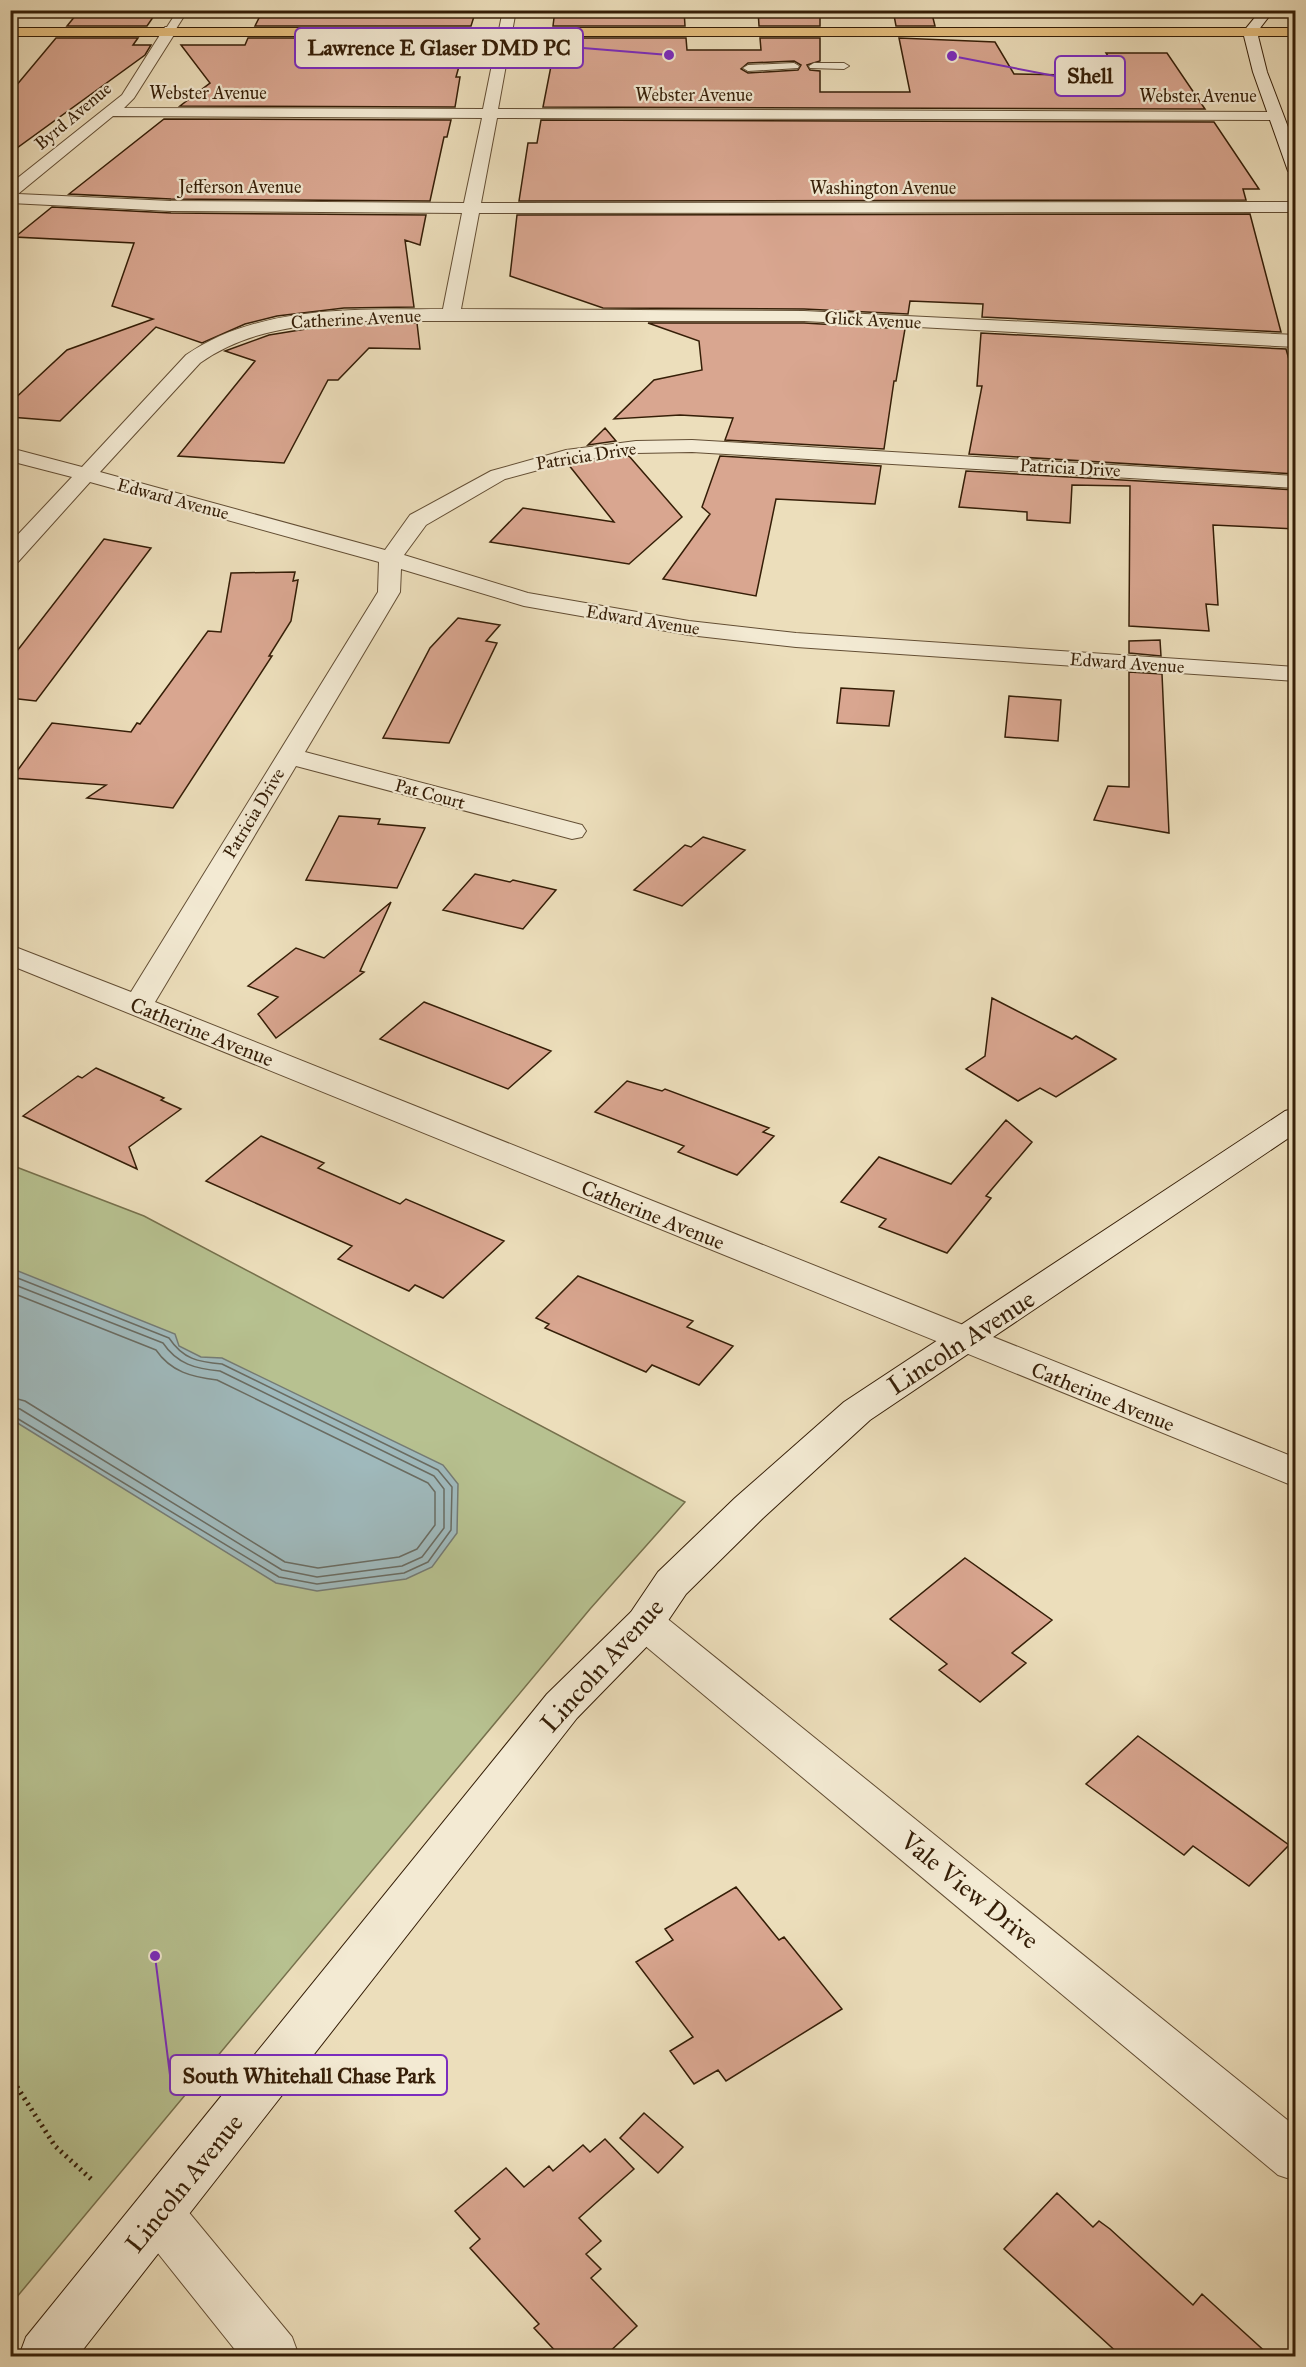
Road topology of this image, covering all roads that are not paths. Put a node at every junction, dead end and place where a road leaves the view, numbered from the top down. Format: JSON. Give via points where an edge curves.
{"nodes":[{"id":1,"x":183,"y":10,"type":"edge"},
{"id":2,"x":510,"y":10,"type":"edge"},
{"id":3,"x":1268,"y":10,"type":"edge"},
{"id":4,"x":170,"y":30,"type":"junction"},
{"id":5,"x":506,"y":30,"type":"junction"},
{"id":6,"x":10,"y":32,"type":"edge"},
{"id":7,"x":1250,"y":32,"type":"junction"},
{"id":8,"x":1296,"y":32,"type":"edge"},
{"id":9,"x":794,"y":66,"type":"dead end"},
{"id":10,"x":813,"y":66,"type":"dead end"},
{"id":11,"x":844,"y":66,"type":"dead end"},
{"id":12,"x":748,"y":68,"type":"dead end"},
{"id":13,"x":113,"y":112,"type":"junction"},
{"id":14,"x":489,"y":114,"type":"junction"},
{"id":15,"x":1275,"y":116,"type":"junction"},
{"id":16,"x":1296,"y":171,"type":"edge"},
{"id":17,"x":10,"y":192,"type":"edge"},
{"id":18,"x":10,"y":198,"type":"edge"},
{"id":19,"x":1296,"y":207,"type":"edge"},
{"id":20,"x":470,"y":208,"type":"junction"},
{"id":21,"x":451,"y":314,"type":"junction"},
{"id":22,"x":1296,"y":341,"type":"edge"},
{"id":23,"x":10,"y":454,"type":"edge"},
{"id":24,"x":86,"y":475,"type":"junction"},
{"id":25,"x":1296,"y":482,"type":"edge"},
{"id":26,"x":10,"y":557,"type":"edge"},
{"id":27,"x":390,"y":558,"type":"junction"},
{"id":28,"x":1296,"y":674,"type":"edge"},
{"id":29,"x":288,"y":756,"type":"junction"},
{"id":30,"x":572,"y":831,"type":"dead end"},
{"id":31,"x":10,"y":954,"type":"edge"},
{"id":32,"x":138,"y":1006,"type":"junction"},
{"id":33,"x":1296,"y":1118,"type":"edge"},
{"id":34,"x":964,"y":1341,"type":"junction"},
{"id":35,"x":1296,"y":1473,"type":"edge"},
{"id":36,"x":645,"y":1623,"type":"junction"},
{"id":37,"x":1296,"y":2158,"type":"edge"},
{"id":38,"x":159,"y":2215,"type":"junction"},
{"id":39,"x":45,"y":2356,"type":"edge"},
{"id":40,"x":273,"y":2356,"type":"edge"}],
"edges":[{"from":1,"to":4,"type":"lane"},
{"from":2,"to":5,"type":"street","name":"Catherine Avenue"},
{"from":3,"to":7,"type":"street"},
{"from":4,"to":5,"type":"main road"},
{"from":4,"to":6,"type":"main road"},
{"from":4,"to":13,"type":"street","name":"Byrd Avenue","via":[[127,98]]},
{"from":5,"to":7,"type":"main road"},
{"from":5,"to":14,"type":"street","name":"Catherine Avenue"},
{"from":7,"to":8,"type":"main road"},
{"from":7,"to":15,"type":"street"},
{"from":9,"to":12,"type":"lane"},
{"from":10,"to":11,"type":"lane"},
{"from":13,"to":14,"type":"street","name":"Webster Avenue"},
{"from":13,"to":17,"type":"street","name":"Byrd Avenue"},
{"from":14,"to":15,"type":"street","name":"Webster Avenue"},
{"from":14,"to":20,"type":"street","name":"Catherine Avenue"},
{"from":15,"to":16,"type":"street"},
{"from":18,"to":20,"type":"street","name":"Jefferson Avenue","via":[[171,206]]},
{"from":19,"to":20,"type":"street","name":"Washington Avenue"},
{"from":20,"to":21,"type":"street","name":"Catherine Avenue"},
{"from":21,"to":22,"type":"street","name":"Glick Avenue","via":[[804,316]]},
{"from":21,"to":24,"type":"street","name":"Catherine Avenue","via":[[315,318],[258,328],[221,342],[193,359]]},
{"from":23,"to":24,"type":"street","name":"Edward Avenue"},
{"from":24,"to":26,"type":"street","name":"Catherine Avenue"},
{"from":24,"to":27,"type":"street","name":"Edward Avenue"},
{"from":25,"to":27,"type":"street","name":"Patricia Drive","via":[[692,446],[636,447],[566,456],[498,476],[418,520]]},
{"from":27,"to":28,"type":"street","name":"Edward Avenue","via":[[524,599],[689,628],[796,640]]},
{"from":27,"to":29,"type":"street","name":"Patricia Drive","via":[[389,592]]},
{"from":29,"to":30,"type":"street","name":"Pat Court"},
{"from":29,"to":32,"type":"street","name":"Patricia Drive"},
{"from":31,"to":32,"type":"street","name":"Catherine Avenue"},
{"from":32,"to":34,"type":"street","name":"Catherine Avenue"},
{"from":33,"to":34,"type":"street","name":"Lincoln Avenue"},
{"from":34,"to":35,"type":"street","name":"Catherine Avenue"},
{"from":34,"to":36,"type":"street","name":"Lincoln Avenue","via":[[857,1411],[672,1583]]},
{"from":36,"to":37,"type":"street","name":"Vale View Drive"},
{"from":36,"to":38,"type":"street","name":"Lincoln Avenue","via":[[562,1706]]},
{"from":38,"to":39,"type":"street","name":"Lincoln Avenue"},
{"from":38,"to":40,"type":"street"}]}
